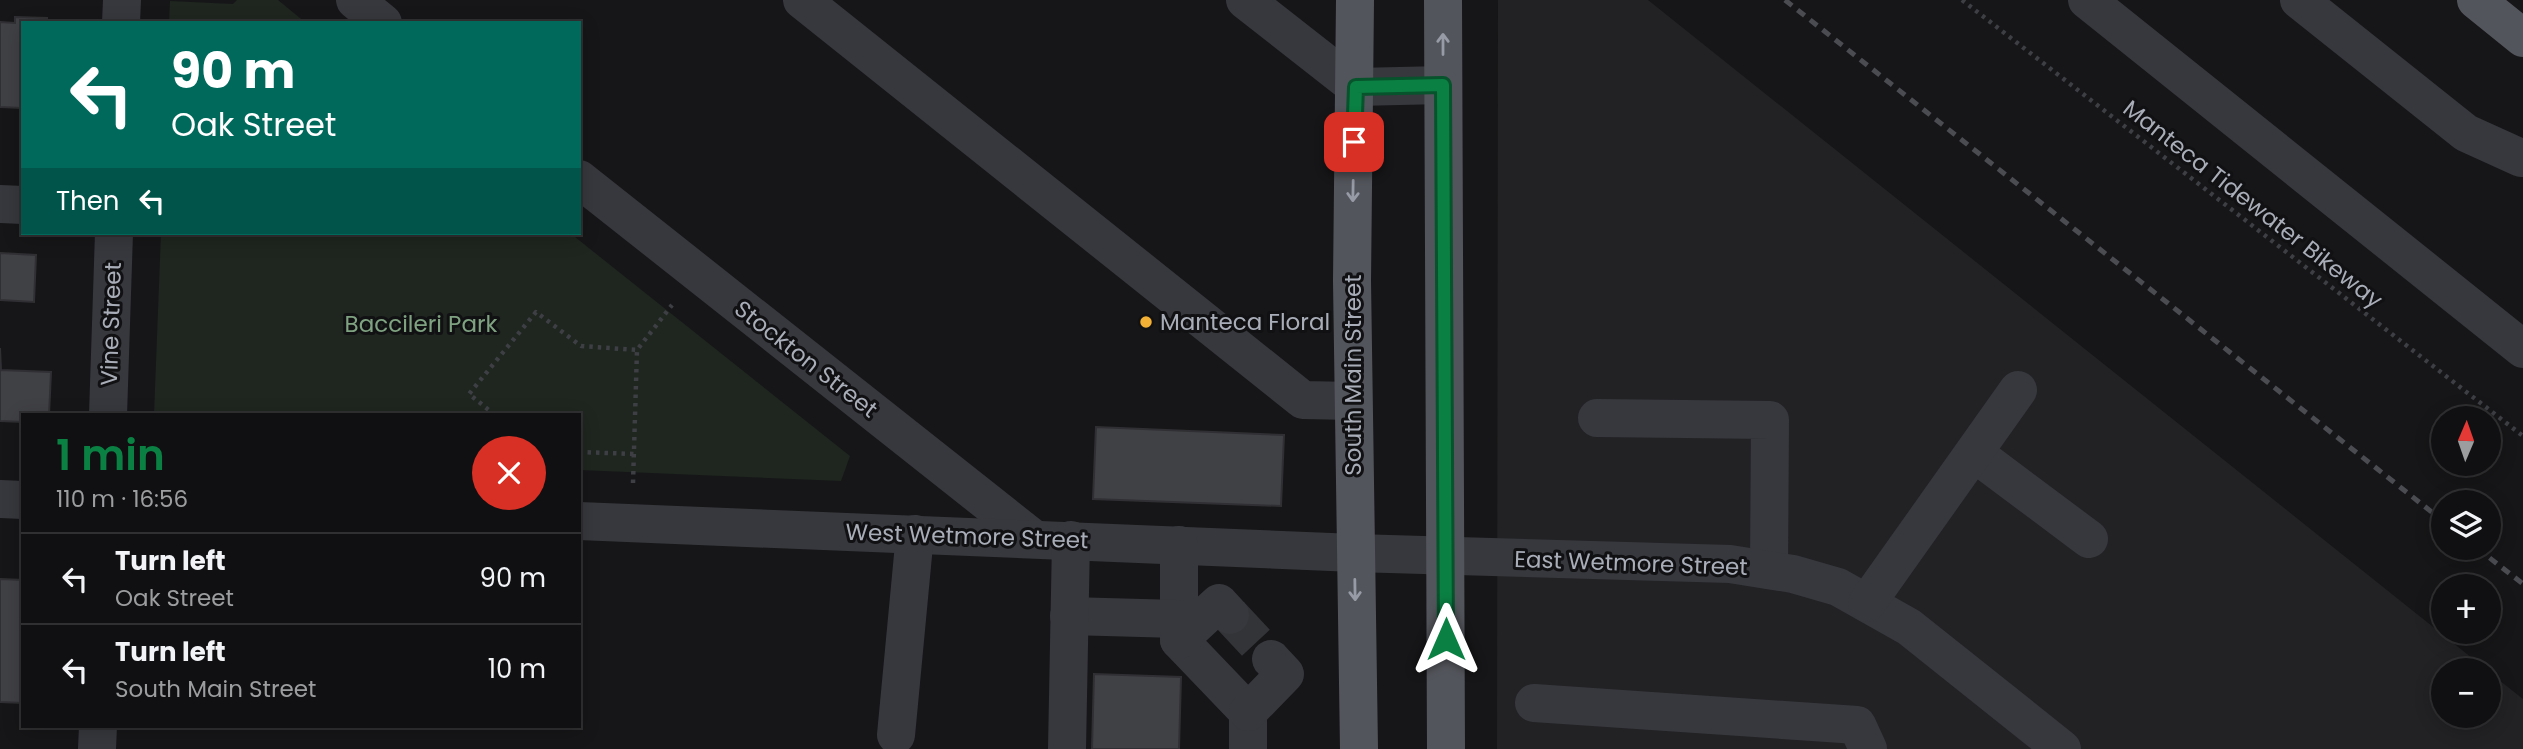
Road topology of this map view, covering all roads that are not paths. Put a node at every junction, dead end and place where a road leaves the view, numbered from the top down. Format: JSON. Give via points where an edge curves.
{"nodes":[{"id":1,"x":122,"y":0,"type":"edge"},
{"id":2,"x":355,"y":0,"type":"edge"},
{"id":3,"x":802,"y":0,"type":"edge"},
{"id":4,"x":1245,"y":0,"type":"edge"},
{"id":5,"x":1355,"y":0,"type":"edge"},
{"id":6,"x":1443,"y":0,"type":"edge"},
{"id":7,"x":2087,"y":0,"type":"edge"},
{"id":8,"x":2299,"y":0,"type":"edge"},
{"id":9,"x":2476,"y":0,"type":"edge"},
{"id":10,"x":121,"y":21,"type":"edge"},
{"id":11,"x":381,"y":21,"type":"edge"},
{"id":12,"x":2523,"y":38,"type":"edge"},
{"id":13,"x":1443,"y":85,"type":"junction"},
{"id":14,"x":1356,"y":87,"type":"junction"},
{"id":15,"x":2523,"y":157,"type":"edge"},
{"id":16,"x":581,"y":181,"type":"edge"},
{"id":17,"x":0,"y":204,"type":"edge"},
{"id":18,"x":21,"y":205,"type":"edge"},
{"id":19,"x":114,"y":235,"type":"edge"},
{"id":20,"x":2519,"y":338,"type":"edge"},
{"id":21,"x":2018,"y":390,"type":"dead end"},
{"id":22,"x":1353,"y":401,"type":"junction"},
{"id":23,"x":108,"y":413,"type":"edge"},
{"id":24,"x":1597,"y":418,"type":"dead end"},
{"id":25,"x":1974,"y":453,"type":"junction"},
{"id":26,"x":0,"y":499,"type":"edge"},
{"id":27,"x":21,"y":500,"type":"edge"},
{"id":28,"x":581,"y":521,"type":"edge"},
{"id":29,"x":915,"y":534,"type":"junction"},
{"id":30,"x":1034,"y":539,"type":"junction"},
{"id":31,"x":2089,"y":539,"type":"dead end"},
{"id":32,"x":1071,"y":540,"type":"junction"},
{"id":33,"x":1179,"y":544,"type":"junction"},
{"id":34,"x":1354,"y":553,"type":"junction"},
{"id":35,"x":1446,"y":556,"type":"junction"},
{"id":36,"x":1769,"y":570,"type":"junction"},
{"id":37,"x":1867,"y":603,"type":"junction"},
{"id":38,"x":1230,"y":615,"type":"tunnel mouth"},
{"id":39,"x":1069,"y":616,"type":"junction"},
{"id":40,"x":1179,"y":629,"type":"junction"},
{"id":41,"x":1272,"y":659,"type":"tunnel mouth"},
{"id":42,"x":1534,"y":703,"type":"dead end"},
{"id":43,"x":98,"y":728,"type":"edge"},
{"id":44,"x":1248,"y":730,"type":"edge"},
{"id":45,"x":896,"y":735,"type":"dead end"},
{"id":46,"x":2049,"y":745,"type":"edge"},
{"id":47,"x":97,"y":749,"type":"edge"},
{"id":48,"x":1067,"y":749,"type":"edge"},
{"id":49,"x":1359,"y":749,"type":"edge"},
{"id":50,"x":1446,"y":749,"type":"edge"},
{"id":51,"x":1868,"y":749,"type":"edge"}],
"edges":[{"from":1,"to":10,"type":"street"},
{"from":2,"to":11,"type":"street"},
{"from":3,"to":22,"type":"street","via":[[1303,400]]},
{"from":4,"to":14,"type":"street"},
{"from":5,"to":14,"type":"main road","name":"South Main Street"},
{"from":13,"to":6,"type":"main road","one_way":true},
{"from":7,"to":20,"type":"street"},
{"from":8,"to":15,"type":"street","via":[[2466,133]]},
{"from":9,"to":12,"type":"main road"},
{"from":13,"to":14,"type":"street"},
{"from":13,"to":35,"type":"main road"},
{"from":14,"to":22,"type":"main road","name":"South Main Street","one_way":true},
{"from":16,"to":30,"type":"street","name":"Stockton Street"},
{"from":17,"to":18,"type":"street"},
{"from":19,"to":23,"type":"street","name":"Vine Street"},
{"from":21,"to":25,"type":"street"},
{"from":22,"to":34,"type":"main road","name":"South Main Street"},
{"from":24,"to":36,"type":"street","via":[[1770,420]]},
{"from":25,"to":31,"type":"street"},
{"from":25,"to":37,"type":"street"},
{"from":26,"to":27,"type":"street"},
{"from":28,"to":29,"type":"street","name":"West Wetmore Street"},
{"from":29,"to":30,"type":"street","name":"West Wetmore Street"},
{"from":29,"to":45,"type":"street"},
{"from":30,"to":32,"type":"street","name":"West Wetmore Street"},
{"from":32,"to":33,"type":"street","name":"West Wetmore Street"},
{"from":32,"to":39,"type":"street"},
{"from":33,"to":34,"type":"street","name":"West Wetmore Street"},
{"from":33,"to":40,"type":"street"},
{"from":34,"to":35,"type":"street","name":"East Wetmore Street"},
{"from":34,"to":49,"type":"main road","name":"South Main Street","one_way":true},
{"from":35,"to":36,"type":"street","name":"East Wetmore Street","via":[[1730,564]]},
{"from":35,"to":50,"type":"main road"},
{"from":36,"to":37,"type":"street","name":"East Wetmore Street","via":[[1838,587]]},
{"from":37,"to":46,"type":"street","name":"East Wetmore Street","via":[[1909,627]]},
{"from":38,"to":40,"type":"street","via":[[1219,603]]},
{"from":39,"to":40,"type":"street"},
{"from":39,"to":48,"type":"street"},
{"from":40,"to":44,"type":"street"},
{"from":41,"to":44,"type":"street","via":[[1285,674]]},
{"from":42,"to":51,"type":"street","via":[[1857,725]]},
{"from":43,"to":47,"type":"street"}]}
